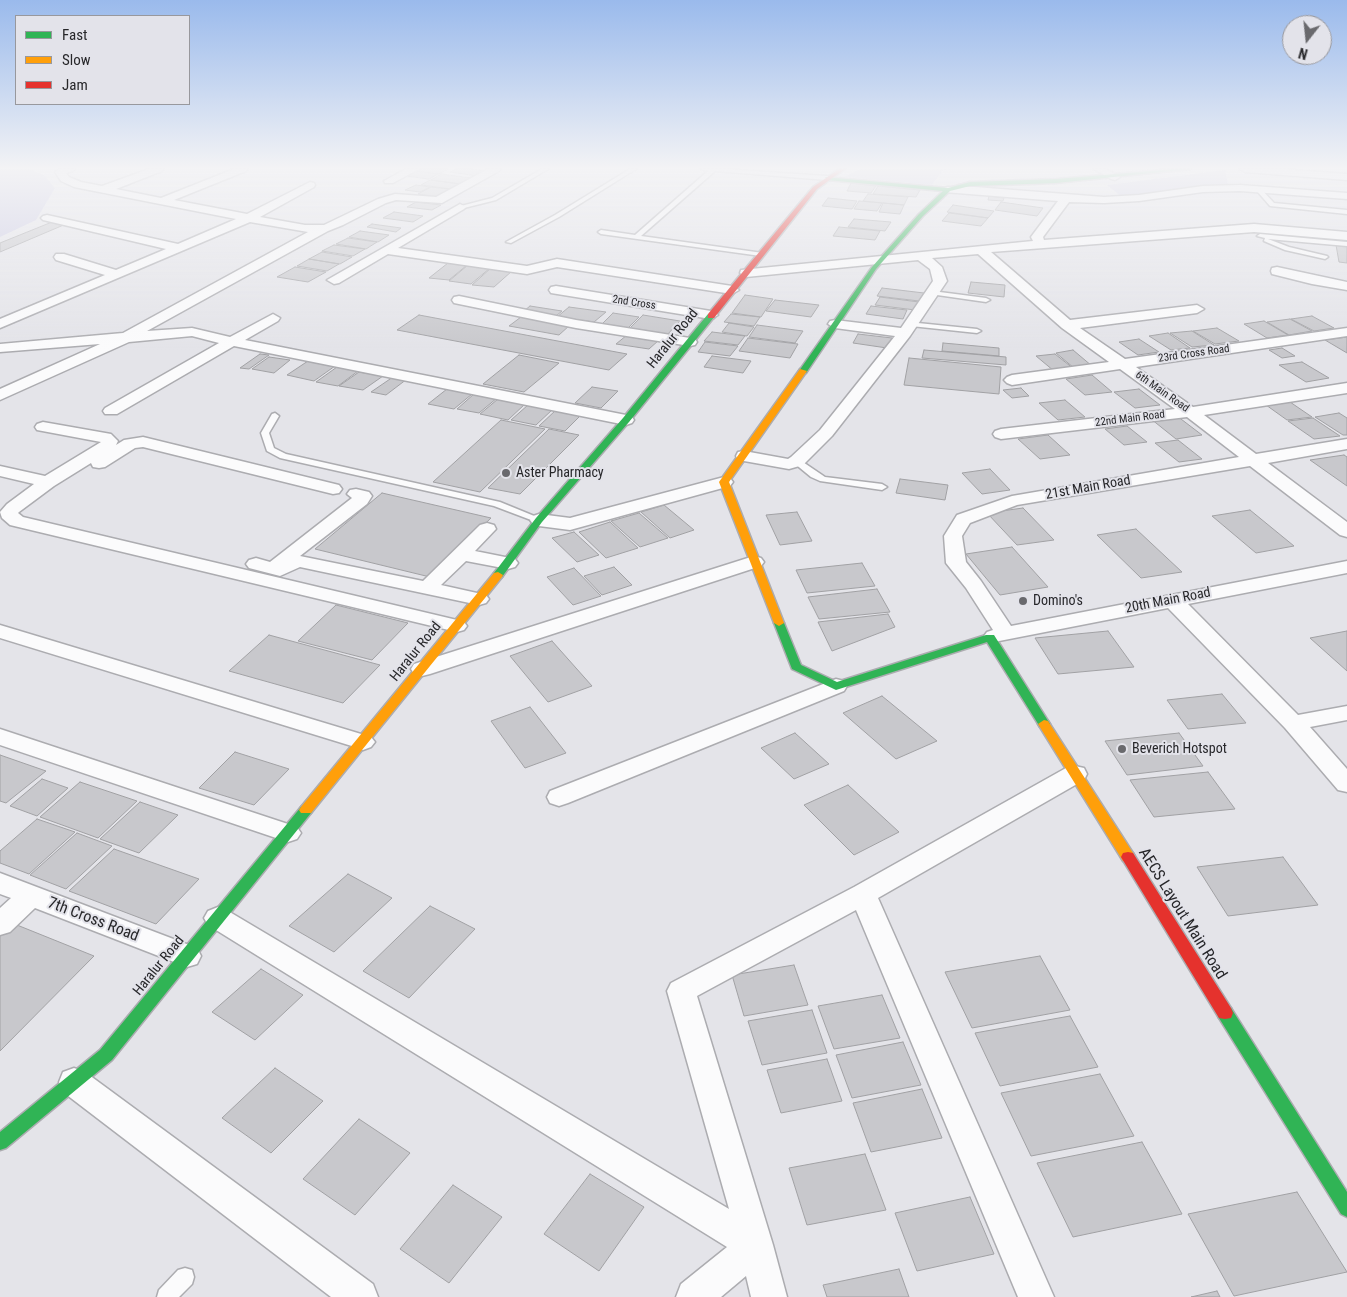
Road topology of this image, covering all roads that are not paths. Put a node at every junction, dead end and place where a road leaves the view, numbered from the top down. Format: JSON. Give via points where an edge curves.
{"nodes":[{"id":1,"x":98,"y":230,"type":"edge"},
{"id":2,"x":222,"y":230,"type":"edge"},
{"id":3,"x":322,"y":230,"type":"edge"},
{"id":4,"x":422,"y":230,"type":"edge"},
{"id":5,"x":532,"y":230,"type":"edge"},
{"id":6,"x":645,"y":230,"type":"edge"},
{"id":7,"x":781,"y":230,"type":"edge"},
{"id":8,"x":908,"y":230,"type":"edge"},
{"id":9,"x":1042,"y":230,"type":"edge"},
{"id":10,"x":601,"y":232,"type":"dead end"},
{"id":11,"x":1257,"y":232,"type":"junction"},
{"id":12,"x":1347,"y":236,"type":"edge"},
{"id":13,"x":636,"y":237,"type":"junction"},
{"id":14,"x":508,"y":242,"type":"dead end"},
{"id":15,"x":1040,"y":244,"type":"junction"},
{"id":16,"x":1347,"y":244,"type":"edge"},
{"id":17,"x":179,"y":248,"type":"junction"},
{"id":18,"x":387,"y":250,"type":"junction"},
{"id":19,"x":981,"y":250,"type":"junction"},
{"id":20,"x":761,"y":254,"type":"junction"},
{"id":21,"x":919,"y":255,"type":"junction"},
{"id":22,"x":60,"y":257,"type":"dead end"},
{"id":23,"x":1325,"y":257,"type":"dead end"},
{"id":24,"x":882,"y":259,"type":"junction"},
{"id":25,"x":1277,"y":271,"type":"dead end"},
{"id":26,"x":746,"y":273,"type":"junction"},
{"id":27,"x":117,"y":274,"type":"junction"},
{"id":28,"x":334,"y":280,"type":"dead end"},
{"id":29,"x":1347,"y":286,"type":"edge"},
{"id":30,"x":556,"y":290,"type":"dead end"},
{"id":31,"x":732,"y":290,"type":"junction"},
{"id":32,"x":932,"y":293,"type":"junction"},
{"id":33,"x":459,"y":300,"type":"dead end"},
{"id":34,"x":986,"y":300,"type":"dead end"},
{"id":35,"x":1197,"y":310,"type":"dead end"},
{"id":36,"x":711,"y":315,"type":"junction"},
{"id":37,"x":273,"y":318,"type":"dead end"},
{"id":38,"x":0,"y":324,"type":"edge"},
{"id":39,"x":835,"y":324,"type":"junction"},
{"id":40,"x":1067,"y":325,"type":"junction"},
{"id":41,"x":908,"y":328,"type":"junction"},
{"id":42,"x":977,"y":331,"type":"dead end"},
{"id":43,"x":1347,"y":332,"type":"edge"},
{"id":44,"x":125,"y":338,"type":"junction"},
{"id":45,"x":234,"y":342,"type":"junction"},
{"id":46,"x":690,"y":342,"type":"junction"},
{"id":47,"x":0,"y":348,"type":"edge"},
{"id":48,"x":1122,"y":364,"type":"junction"},
{"id":49,"x":1012,"y":380,"type":"dead end"},
{"id":50,"x":1347,"y":388,"type":"edge"},
{"id":51,"x":0,"y":396,"type":"edge"},
{"id":52,"x":111,"y":411,"type":"dead end"},
{"id":53,"x":1190,"y":412,"type":"junction"},
{"id":54,"x":275,"y":416,"type":"dead end"},
{"id":55,"x":626,"y":420,"type":"junction"},
{"id":56,"x":43,"y":427,"type":"dead end"},
{"id":57,"x":1001,"y":434,"type":"dead end"},
{"id":58,"x":1347,"y":444,"type":"edge"},
{"id":59,"x":744,"y":456,"type":"junction"},
{"id":60,"x":1253,"y":460,"type":"junction"},
{"id":61,"x":797,"y":461,"type":"junction"},
{"id":62,"x":0,"y":471,"type":"edge"},
{"id":63,"x":48,"y":482,"type":"junction"},
{"id":64,"x":724,"y":482,"type":"junction"},
{"id":65,"x":882,"y":487,"type":"dead end"},
{"id":66,"x":333,"y":489,"type":"dead end"},
{"id":67,"x":356,"y":494,"type":"dead end"},
{"id":68,"x":22,"y":517,"type":"junction"},
{"id":69,"x":539,"y":520,"type":"junction"},
{"id":70,"x":487,"y":529,"type":"dead end"},
{"id":71,"x":1347,"y":531,"type":"edge"},
{"id":72,"x":462,"y":554,"type":"junction"},
{"id":73,"x":754,"y":562,"type":"junction"},
{"id":74,"x":508,"y":563,"type":"junction"},
{"id":75,"x":1347,"y":567,"type":"edge"},
{"id":76,"x":273,"y":568,"type":"junction"},
{"id":77,"x":427,"y":588,"type":"junction"},
{"id":78,"x":479,"y":599,"type":"junction"},
{"id":79,"x":1172,"y":600,"type":"junction"},
{"id":80,"x":457,"y":626,"type":"junction"},
{"id":81,"x":0,"y":631,"type":"edge"},
{"id":82,"x":998,"y":636,"type":"junction"},
{"id":83,"x":422,"y":669,"type":"junction"},
{"id":84,"x":836,"y":686,"type":"junction"},
{"id":85,"x":1347,"y":713,"type":"edge"},
{"id":86,"x":1293,"y":723,"type":"junction"},
{"id":87,"x":0,"y":737,"type":"edge"},
{"id":88,"x":362,"y":742,"type":"junction"},
{"id":89,"x":1075,"y":774,"type":"junction"},
{"id":90,"x":1347,"y":784,"type":"edge"},
{"id":91,"x":559,"y":797,"type":"dead end"},
{"id":92,"x":288,"y":833,"type":"junction"},
{"id":93,"x":0,"y":883,"type":"edge"},
{"id":94,"x":863,"y":894,"type":"junction"},
{"id":95,"x":31,"y":896,"type":"junction"},
{"id":96,"x":218,"y":918,"type":"junction"},
{"id":97,"x":0,"y":924,"type":"edge"},
{"id":98,"x":187,"y":956,"type":"junction"},
{"id":99,"x":74,"y":1082,"type":"junction"},
{"id":100,"x":0,"y":1142,"type":"edge"},
{"id":101,"x":1347,"y":1208,"type":"edge"},
{"id":102,"x":756,"y":1244,"type":"junction"},
{"id":103,"x":185,"y":1277,"type":"dead end"},
{"id":104,"x":166,"y":1297,"type":"edge"},
{"id":105,"x":360,"y":1297,"type":"edge"},
{"id":106,"x":694,"y":1297,"type":"edge"},
{"id":107,"x":769,"y":1297,"type":"edge"},
{"id":108,"x":1036,"y":1297,"type":"edge"}],
"edges":[{"from":1,"to":17,"type":"street"},
{"from":2,"to":17,"type":"street"},
{"from":3,"to":44,"type":"street"},
{"from":4,"to":18,"type":"street"},
{"from":5,"to":14,"type":"lane"},
{"from":6,"to":13,"type":"lane"},
{"from":7,"to":20,"type":"street","name":"Haralur Road"},
{"from":8,"to":24,"type":"street"},
{"from":9,"to":15,"type":"street","via":[[1036,237]]},
{"from":10,"to":13,"type":"lane"},
{"from":11,"to":12,"type":"street"},
{"from":11,"to":15,"type":"street"},
{"from":11,"to":16,"type":"lane"},
{"from":11,"to":23,"type":"lane","via":[[1287,249]]},
{"from":13,"to":20,"type":"lane"},
{"from":15,"to":19,"type":"street"},
{"from":17,"to":27,"type":"street"},
{"from":18,"to":28,"type":"street"},
{"from":18,"to":31,"type":"street","via":[[526,270],[557,263]]},
{"from":19,"to":21,"type":"street"},
{"from":19,"to":40,"type":"street","name":"6th Main Road"},
{"from":20,"to":26,"type":"street","name":"Haralur Road"},
{"from":21,"to":24,"type":"street"},
{"from":21,"to":32,"type":"street","via":[[936,267],[940,281]]},
{"from":22,"to":27,"type":"street"},
{"from":24,"to":26,"type":"street"},
{"from":24,"to":39,"type":"street"},
{"from":25,"to":29,"type":"street"},
{"from":26,"to":31,"type":"street","name":"Haralur Road"},
{"from":27,"to":38,"type":"street"},
{"from":30,"to":36,"type":"street","name":"2nd Cross"},
{"from":31,"to":36,"type":"street","name":"Haralur Road"},
{"from":32,"to":34,"type":"lane"},
{"from":32,"to":41,"type":"street"},
{"from":33,"to":46,"type":"street","via":[[576,324]]},
{"from":35,"to":40,"type":"street"},
{"from":36,"to":46,"type":"street","name":"Haralur Road"},
{"from":37,"to":45,"type":"street"},
{"from":39,"to":41,"type":"street"},
{"from":39,"to":59,"type":"street"},
{"from":40,"to":48,"type":"street","name":"6th Main Road"},
{"from":41,"to":42,"type":"lane"},
{"from":41,"to":61,"type":"street","via":[[826,433]]},
{"from":43,"to":48,"type":"street","name":"23rd Cross Road"},
{"from":44,"to":45,"type":"street","via":[[192,332]]},
{"from":44,"to":47,"type":"street"},
{"from":44,"to":51,"type":"street"},
{"from":45,"to":52,"type":"street"},
{"from":45,"to":55,"type":"street"},
{"from":46,"to":55,"type":"street","name":"Haralur Road"},
{"from":48,"to":49,"type":"street","name":"23rd Cross Road"},
{"from":48,"to":53,"type":"street","name":"6th Main Road"},
{"from":50,"to":53,"type":"street","name":"22nd Main Road"},
{"from":53,"to":57,"type":"street","name":"22nd Main Road"},
{"from":53,"to":60,"type":"street","name":"6th Main Road"},
{"from":54,"to":69,"type":"lane","via":[[265,433],[270,449],[283,456],[497,504]]},
{"from":55,"to":69,"type":"street","name":"Haralur Road"},
{"from":56,"to":63,"type":"street","via":[[110,441]]},
{"from":58,"to":60,"type":"street","name":"21st Main Road"},
{"from":59,"to":61,"type":"street","via":[[789,464]]},
{"from":59,"to":64,"type":"street"},
{"from":60,"to":71,"type":"street","name":"6th Main Road"},
{"from":60,"to":82,"type":"street","name":"21st Main Road","via":[[1012,501],[963,519],[953,536],[956,563],[974,585]]},
{"from":61,"to":65,"type":"lane","via":[[823,479]]},
{"from":62,"to":63,"type":"street"},
{"from":63,"to":68,"type":"street","via":[[8,514]]},
{"from":64,"to":69,"type":"street","via":[[570,524]]},
{"from":64,"to":73,"type":"street"},
{"from":66,"to":68,"type":"street","via":[[137,442],[101,462]]},
{"from":67,"to":76,"type":"street","via":[[363,496],[361,500]]},
{"from":68,"to":76,"type":"street"},
{"from":68,"to":80,"type":"street"},
{"from":69,"to":74,"type":"street","name":"Haralur Road"},
{"from":70,"to":72,"type":"street"},
{"from":72,"to":74,"type":"street"},
{"from":72,"to":77,"type":"street"},
{"from":73,"to":83,"type":"street"},
{"from":73,"to":84,"type":"street","via":[[796,667]]},
{"from":74,"to":78,"type":"street","name":"Haralur Road"},
{"from":75,"to":79,"type":"street","name":"20th Main Road"},
{"from":76,"to":77,"type":"street","via":[[283,569],[296,561]]},
{"from":77,"to":78,"type":"street"},
{"from":78,"to":80,"type":"street","name":"Haralur Road"},
{"from":79,"to":82,"type":"street","name":"20th Main Road"},
{"from":79,"to":86,"type":"street"},
{"from":80,"to":83,"type":"street","name":"Haralur Road"},
{"from":81,"to":88,"type":"street"},
{"from":82,"to":84,"type":"street"},
{"from":82,"to":89,"type":"street","name":"AECS Layout Main Road"},
{"from":83,"to":88,"type":"street","name":"Haralur Road"},
{"from":84,"to":91,"type":"street"},
{"from":85,"to":86,"type":"street"},
{"from":86,"to":90,"type":"street"},
{"from":87,"to":92,"type":"street"},
{"from":88,"to":92,"type":"street","name":"Haralur Road"},
{"from":89,"to":94,"type":"street"},
{"from":89,"to":101,"type":"street","name":"AECS Layout Main Road"},
{"from":92,"to":96,"type":"street","name":"Haralur Road"},
{"from":93,"to":95,"type":"street","name":"7th Cross Road"},
{"from":94,"to":102,"type":"street","via":[[681,991]]},
{"from":94,"to":108,"type":"street"},
{"from":95,"to":97,"type":"street"},
{"from":95,"to":98,"type":"street","name":"7th Cross Road"},
{"from":96,"to":98,"type":"street","name":"Haralur Road"},
{"from":96,"to":102,"type":"street"},
{"from":98,"to":99,"type":"street","name":"Haralur Road","via":[[106,1055]]},
{"from":99,"to":100,"type":"street","name":"Haralur Road"},
{"from":99,"to":105,"type":"street"},
{"from":102,"to":106,"type":"street"},
{"from":102,"to":107,"type":"street"},
{"from":103,"to":104,"type":"lane"}]}
